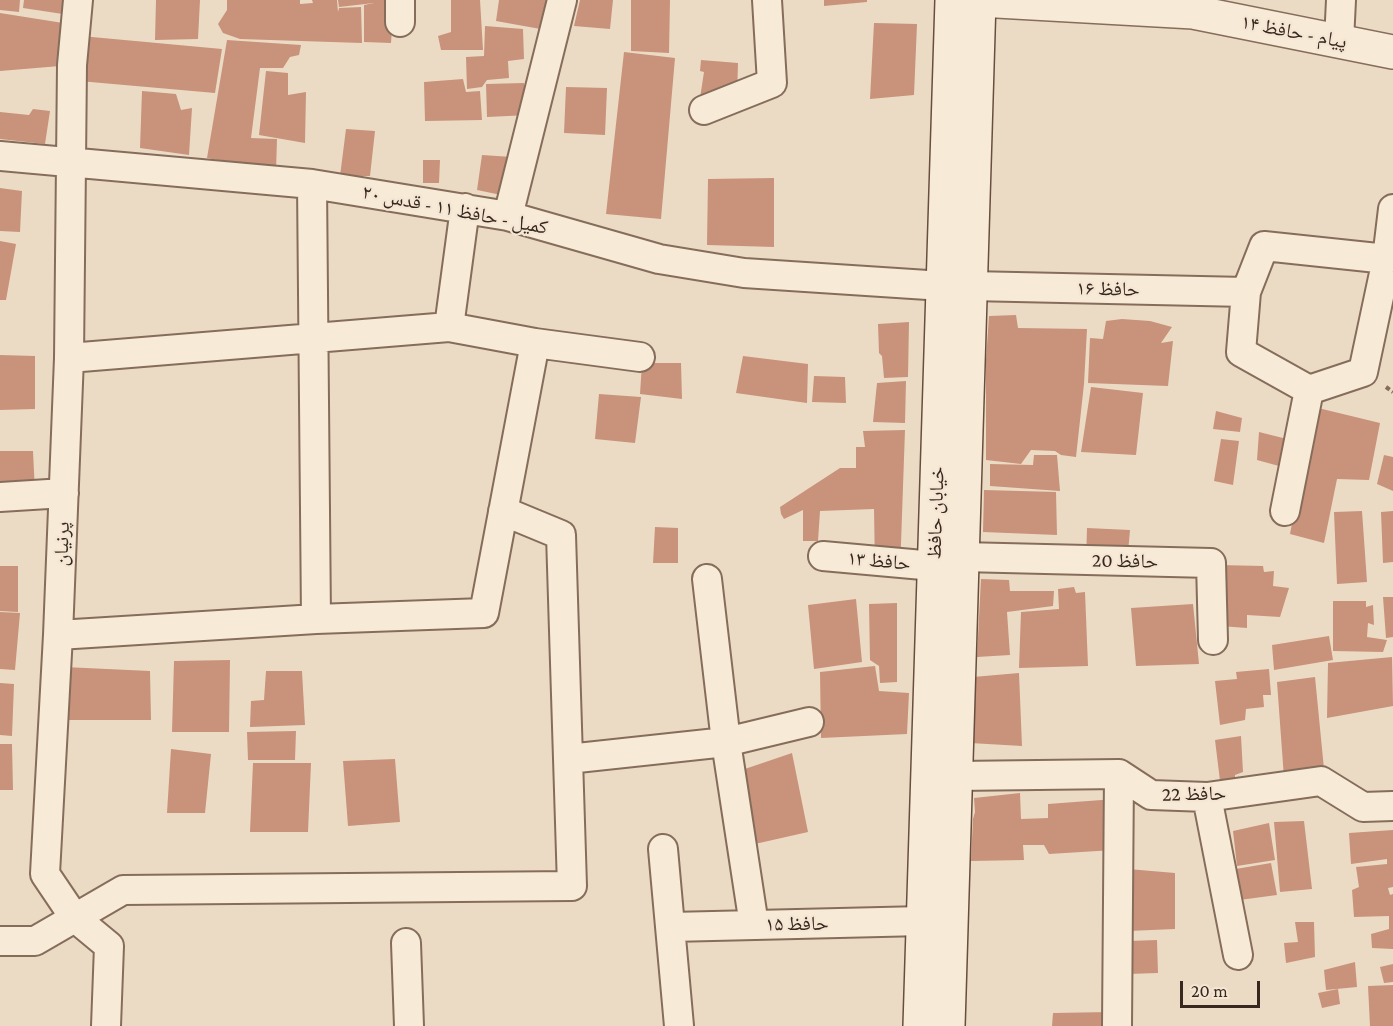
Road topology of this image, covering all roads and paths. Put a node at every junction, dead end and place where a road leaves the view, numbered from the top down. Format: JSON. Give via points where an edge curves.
{"nodes":[{"id":1,"x":78,"y":0,"type":"edge"},
{"id":2,"x":562,"y":0,"type":"edge"},
{"id":3,"x":767,"y":0,"type":"edge"},
{"id":4,"x":952,"y":0,"type":"edge"},
{"id":5,"x":979,"y":0,"type":"edge"},
{"id":6,"x":1341,"y":0,"type":"edge"},
{"id":7,"x":1193,"y":6,"type":"edge"},
{"id":8,"x":1339,"y":41,"type":"junction"},
{"id":9,"x":1393,"y":52,"type":"edge"},
{"id":10,"x":704,"y":110,"type":"dead end"},
{"id":11,"x":0,"y":156,"type":"edge"},
{"id":12,"x":70,"y":162,"type":"junction"},
{"id":13,"x":312,"y":184,"type":"junction"},
{"id":14,"x":465,"y":208,"type":"junction"},
{"id":15,"x":1393,"y":209,"type":"edge"},
{"id":16,"x":508,"y":216,"type":"junction"},
{"id":17,"x":1387,"y":259,"type":"junction"},
{"id":18,"x":957,"y":286,"type":"junction"},
{"id":19,"x":1246,"y":292,"type":"junction"},
{"id":20,"x":449,"y":327,"type":"junction"},
{"id":21,"x":313,"y":338,"type":"junction"},
{"id":22,"x":535,"y":343,"type":"junction"},
{"id":23,"x":640,"y":357,"type":"dead end"},
{"id":24,"x":69,"y":358,"type":"junction"},
{"id":25,"x":1309,"y":390,"type":"junction"},
{"id":26,"x":64,"y":493,"type":"junction"},
{"id":27,"x":0,"y":497,"type":"edge"},
{"id":28,"x":503,"y":511,"type":"junction"},
{"id":29,"x":1285,"y":511,"type":"dead end"},
{"id":30,"x":823,"y":556,"type":"dead end"},
{"id":31,"x":948,"y":562,"type":"junction"},
{"id":32,"x":707,"y":579,"type":"dead end"},
{"id":33,"x":316,"y":619,"type":"junction"},
{"id":34,"x":58,"y":635,"type":"junction"},
{"id":35,"x":1213,"y":640,"type":"dead end"},
{"id":36,"x":809,"y":722,"type":"dead end"},
{"id":37,"x":726,"y":742,"type":"junction"},
{"id":38,"x":568,"y":759,"type":"junction"},
{"id":39,"x":1119,"y":774,"type":"junction"},
{"id":40,"x":956,"y":776,"type":"junction"},
{"id":41,"x":1207,"y":797,"type":"junction"},
{"id":42,"x":1393,"y":806,"type":"edge"},
{"id":43,"x":663,"y":849,"type":"dead end"},
{"id":44,"x":74,"y":917,"type":"junction"},
{"id":45,"x":923,"y":921,"type":"junction"},
{"id":46,"x":754,"y":925,"type":"junction"},
{"id":47,"x":671,"y":927,"type":"junction"},
{"id":48,"x":0,"y":941,"type":"edge"},
{"id":49,"x":406,"y":943,"type":"dead end"},
{"id":50,"x":1238,"y":955,"type":"dead end"},
{"id":51,"x":106,"y":1026,"type":"edge"},
{"id":52,"x":409,"y":1026,"type":"edge"},
{"id":53,"x":679,"y":1026,"type":"edge"},
{"id":54,"x":920,"y":1026,"type":"edge"},
{"id":55,"x":948,"y":1026,"type":"edge"},
{"id":56,"x":1117,"y":1026,"type":"edge"}],
"edges":[{"from":1,"to":12,"type":"street","name":"پرنیان"},
{"from":2,"to":16,"type":"street"},
{"from":3,"to":10,"type":"street","via":[[772,83]]},
{"from":4,"to":18,"type":"main road","name":"خیابان حافظ"},
{"from":5,"to":7,"type":"main road","name":"پیام - حافظ ۱۴"},
{"from":5,"to":18,"type":"main road","name":"خیابان حافظ"},
{"from":6,"to":8,"type":"street"},
{"from":7,"to":8,"type":"main road","name":"پیام - حافظ ۱۴"},
{"from":8,"to":9,"type":"main road","name":"پیام - حافظ ۱۴"},
{"from":11,"to":12,"type":"street","name":"کمیل - حافظ ۱۱ - قدس ۲۰"},
{"from":12,"to":13,"type":"street","name":"کمیل - حافظ ۱۱ - قدس ۲۰"},
{"from":12,"to":24,"type":"street","name":"پرنیان"},
{"from":13,"to":14,"type":"street","name":"کمیل - حافظ ۱۱ - قدس ۲۰"},
{"from":13,"to":21,"type":"street"},
{"from":14,"to":16,"type":"street","name":"کمیل - حافظ ۱۱ - قدس ۲۰"},
{"from":14,"to":20,"type":"street"},
{"from":15,"to":17,"type":"street"},
{"from":16,"to":18,"type":"street","name":"کمیل - حافظ ۱۱ - قدس ۲۰","via":[[659,259],[733,271]]},
{"from":17,"to":19,"type":"street","via":[[1264,246]]},
{"from":17,"to":25,"type":"street","via":[[1363,372]]},
{"from":18,"to":19,"type":"street","name":"حافظ ۱۶"},
{"from":18,"to":31,"type":"main road","name":"خیابان حافظ"},
{"from":19,"to":25,"type":"street","via":[[1241,351]]},
{"from":20,"to":21,"type":"street"},
{"from":20,"to":22,"type":"street"},
{"from":21,"to":24,"type":"street"},
{"from":21,"to":33,"type":"street"},
{"from":22,"to":23,"type":"street"},
{"from":22,"to":28,"type":"street"},
{"from":24,"to":26,"type":"street","name":"پرنیان"},
{"from":25,"to":29,"type":"street"},
{"from":26,"to":27,"type":"street"},
{"from":26,"to":34,"type":"street","name":"پرنیان"},
{"from":28,"to":33,"type":"street","via":[[484,613]]},
{"from":28,"to":38,"type":"street","via":[[561,535]]},
{"from":30,"to":31,"type":"street","name":"حافظ ۱۳"},
{"from":31,"to":35,"type":"street","name":"حافظ 20","via":[[1210,563]]},
{"from":31,"to":40,"type":"main road","name":"خیابان حافظ"},
{"from":31,"to":45,"type":"main road","name":"خیابان حافظ"},
{"from":32,"to":37,"type":"street"},
{"from":33,"to":34,"type":"street"},
{"from":34,"to":44,"type":"street","name":"پرنیان","via":[[45,874]]},
{"from":36,"to":37,"type":"street"},
{"from":37,"to":38,"type":"street"},
{"from":37,"to":46,"type":"street"},
{"from":38,"to":44,"type":"street","via":[[572,886],[123,890]]},
{"from":39,"to":40,"type":"street"},
{"from":39,"to":41,"type":"street","name":"حافظ 22","via":[[1151,795]]},
{"from":39,"to":56,"type":"street"},
{"from":40,"to":55,"type":"main road","name":"خیابان حافظ"},
{"from":41,"to":42,"type":"street","name":"حافظ 22","via":[[1322,781],[1363,807]]},
{"from":41,"to":50,"type":"street"},
{"from":43,"to":47,"type":"street"},
{"from":44,"to":48,"type":"street","via":[[35,942]]},
{"from":44,"to":51,"type":"street","name":"پرنیان","via":[[109,946]]},
{"from":45,"to":46,"type":"street","name":"حافظ ۱۵"},
{"from":45,"to":54,"type":"main road","name":"خیابان حافظ"},
{"from":46,"to":47,"type":"street","name":"حافظ ۱۵"},
{"from":47,"to":53,"type":"street"},
{"from":49,"to":52,"type":"street"}]}
